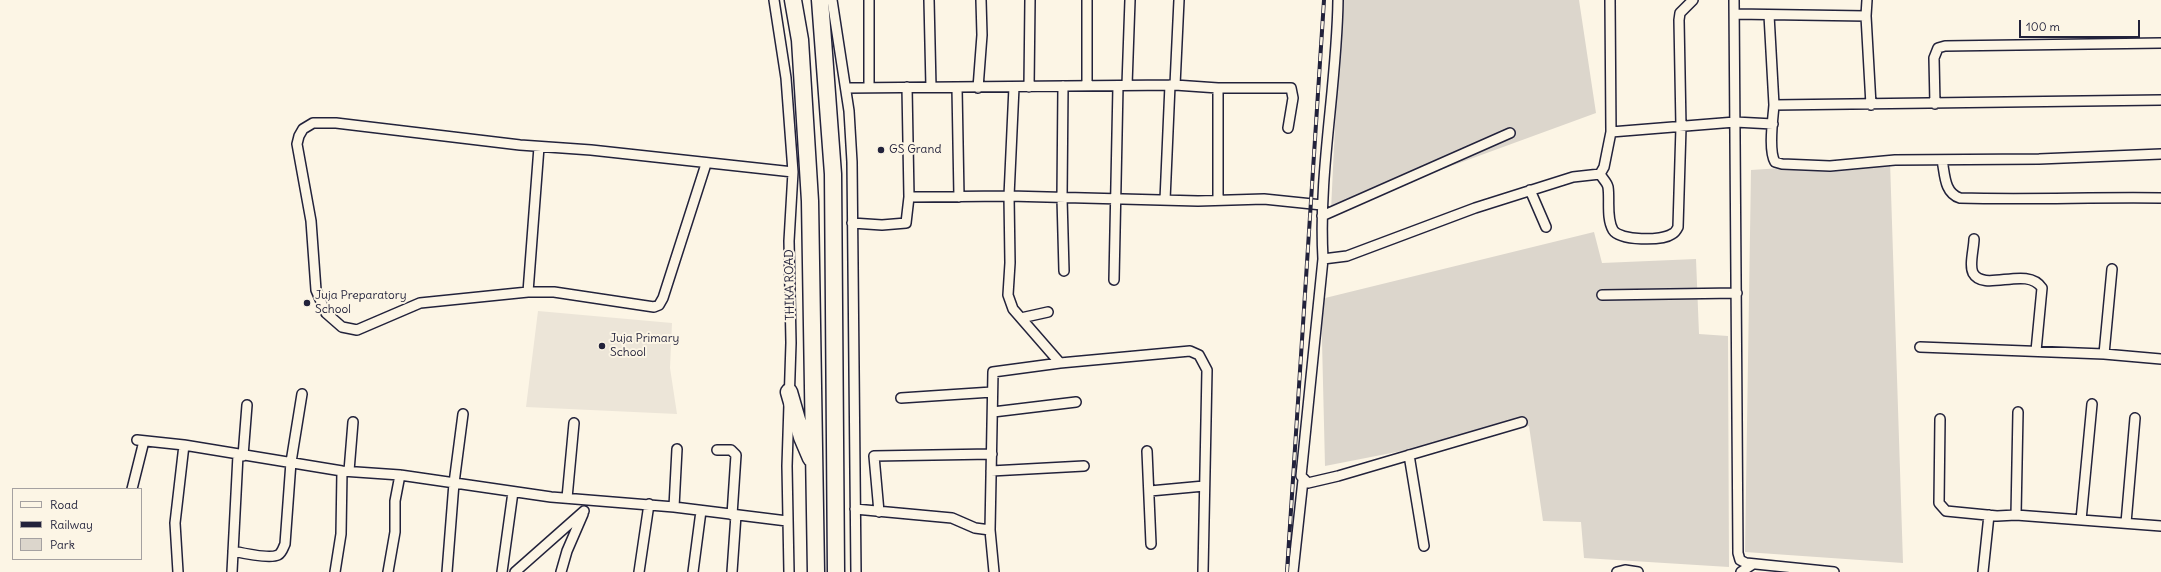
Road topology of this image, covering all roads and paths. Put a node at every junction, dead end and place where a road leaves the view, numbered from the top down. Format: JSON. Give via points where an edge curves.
{"nodes":[{"id":1,"x":774,"y":0,"type":"edge"},
{"id":2,"x":792,"y":0,"type":"edge"},
{"id":3,"x":820,"y":0,"type":"edge"},
{"id":4,"x":832,"y":0,"type":"edge"},
{"id":5,"x":869,"y":0,"type":"edge"},
{"id":6,"x":929,"y":0,"type":"edge"},
{"id":7,"x":981,"y":0,"type":"edge"},
{"id":8,"x":1030,"y":0,"type":"edge"},
{"id":9,"x":1087,"y":0,"type":"edge"},
{"id":10,"x":1130,"y":0,"type":"edge"},
{"id":11,"x":1179,"y":0,"type":"edge"},
{"id":12,"x":1338,"y":0,"type":"edge"},
{"id":13,"x":1610,"y":0,"type":"edge"},
{"id":14,"x":1693,"y":0,"type":"edge"},
{"id":15,"x":1734,"y":0,"type":"edge"},
{"id":16,"x":1867,"y":0,"type":"edge"},
{"id":17,"x":1735,"y":14,"type":"junction"},
{"id":18,"x":1769,"y":15,"type":"junction"},
{"id":19,"x":1866,"y":16,"type":"junction"},
{"id":20,"x":2161,"y":43,"type":"edge"},
{"id":21,"x":1172,"y":85,"type":"junction"},
{"id":22,"x":1063,"y":86,"type":"junction"},
{"id":23,"x":1087,"y":86,"type":"junction"},
{"id":24,"x":1122,"y":86,"type":"junction"},
{"id":25,"x":907,"y":87,"type":"junction"},
{"id":26,"x":930,"y":87,"type":"junction"},
{"id":27,"x":1014,"y":87,"type":"junction"},
{"id":28,"x":1029,"y":87,"type":"junction"},
{"id":29,"x":846,"y":88,"type":"junction"},
{"id":30,"x":869,"y":88,"type":"junction"},
{"id":31,"x":957,"y":88,"type":"junction"},
{"id":32,"x":978,"y":88,"type":"junction"},
{"id":33,"x":1218,"y":88,"type":"junction"},
{"id":34,"x":2161,"y":100,"type":"edge"},
{"id":35,"x":1935,"y":104,"type":"junction"},
{"id":36,"x":1774,"y":105,"type":"junction"},
{"id":37,"x":1871,"y":105,"type":"junction"},
{"id":38,"x":1735,"y":122,"type":"junction"},
{"id":39,"x":1773,"y":124,"type":"junction"},
{"id":40,"x":1681,"y":127,"type":"junction"},
{"id":41,"x":1288,"y":128,"type":"dead end"},
{"id":42,"x":1611,"y":132,"type":"junction"},
{"id":43,"x":1510,"y":133,"type":"dead end"},
{"id":44,"x":539,"y":146,"type":"junction"},
{"id":45,"x":2161,"y":154,"type":"edge"},
{"id":46,"x":1942,"y":160,"type":"junction"},
{"id":47,"x":706,"y":164,"type":"junction"},
{"id":48,"x":793,"y":172,"type":"junction"},
{"id":49,"x":1600,"y":174,"type":"junction"},
{"id":50,"x":1530,"y":190,"type":"junction"},
{"id":51,"x":1009,"y":196,"type":"junction"},
{"id":52,"x":909,"y":197,"type":"junction"},
{"id":53,"x":959,"y":197,"type":"junction"},
{"id":54,"x":1062,"y":198,"type":"junction"},
{"id":55,"x":2161,"y":198,"type":"edge"},
{"id":56,"x":1116,"y":199,"type":"junction"},
{"id":57,"x":1165,"y":200,"type":"junction"},
{"id":58,"x":1218,"y":200,"type":"junction"},
{"id":59,"x":1322,"y":205,"type":"junction"},
{"id":60,"x":1322,"y":216,"type":"junction"},
{"id":61,"x":852,"y":223,"type":"junction"},
{"id":62,"x":1546,"y":227,"type":"dead end"},
{"id":63,"x":1974,"y":239,"type":"dead end"},
{"id":64,"x":1323,"y":259,"type":"junction"},
{"id":65,"x":2112,"y":269,"type":"dead end"},
{"id":66,"x":1064,"y":271,"type":"dead end"},
{"id":67,"x":1114,"y":280,"type":"dead end"},
{"id":68,"x":528,"y":292,"type":"junction"},
{"id":69,"x":1737,"y":293,"type":"junction"},
{"id":70,"x":1602,"y":295,"type":"dead end"},
{"id":71,"x":1048,"y":312,"type":"dead end"},
{"id":72,"x":1021,"y":318,"type":"junction"},
{"id":73,"x":1920,"y":347,"type":"dead end"},
{"id":74,"x":2036,"y":351,"type":"junction"},
{"id":75,"x":2104,"y":354,"type":"junction"},
{"id":76,"x":2161,"y":359,"type":"edge"},
{"id":77,"x":1060,"y":363,"type":"junction"},
{"id":78,"x":790,"y":392,"type":"junction"},
{"id":79,"x":992,"y":392,"type":"junction"},
{"id":80,"x":302,"y":394,"type":"dead end"},
{"id":81,"x":901,"y":398,"type":"dead end"},
{"id":82,"x":1076,"y":402,"type":"dead end"},
{"id":83,"x":2092,"y":404,"type":"dead end"},
{"id":84,"x":247,"y":406,"type":"dead end"},
{"id":85,"x":993,"y":412,"type":"junction"},
{"id":86,"x":2018,"y":412,"type":"dead end"},
{"id":87,"x":463,"y":414,"type":"dead end"},
{"id":88,"x":2135,"y":418,"type":"dead end"},
{"id":89,"x":1940,"y":419,"type":"dead end"},
{"id":90,"x":353,"y":422,"type":"dead end"},
{"id":91,"x":1522,"y":422,"type":"dead end"},
{"id":92,"x":574,"y":424,"type":"dead end"},
{"id":93,"x":184,"y":445,"type":"junction"},
{"id":94,"x":677,"y":449,"type":"dead end"},
{"id":95,"x":717,"y":450,"type":"dead end"},
{"id":96,"x":1147,"y":451,"type":"dead end"},
{"id":97,"x":992,"y":454,"type":"junction"},
{"id":98,"x":241,"y":455,"type":"junction"},
{"id":99,"x":1409,"y":455,"type":"junction"},
{"id":100,"x":291,"y":462,"type":"junction"},
{"id":101,"x":814,"y":465,"type":"junction"},
{"id":102,"x":1084,"y":466,"type":"dead end"},
{"id":103,"x":346,"y":471,"type":"junction"},
{"id":104,"x":991,"y":471,"type":"junction"},
{"id":105,"x":400,"y":475,"type":"junction"},
{"id":106,"x":1303,"y":480,"type":"junction"},
{"id":107,"x":454,"y":484,"type":"junction"},
{"id":108,"x":1204,"y":486,"type":"junction"},
{"id":109,"x":132,"y":488,"type":"edge"},
{"id":110,"x":1150,"y":491,"type":"junction"},
{"id":111,"x":513,"y":492,"type":"junction"},
{"id":112,"x":567,"y":498,"type":"junction"},
{"id":113,"x":590,"y":500,"type":"junction"},
{"id":114,"x":649,"y":504,"type":"junction"},
{"id":115,"x":674,"y":506,"type":"junction"},
{"id":116,"x":855,"y":510,"type":"junction"},
{"id":117,"x":584,"y":511,"type":"junction"},
{"id":118,"x":701,"y":511,"type":"junction"},
{"id":119,"x":879,"y":512,"type":"junction"},
{"id":120,"x":734,"y":515,"type":"junction"},
{"id":121,"x":1989,"y":515,"type":"junction"},
{"id":122,"x":2016,"y":515,"type":"junction"},
{"id":123,"x":2082,"y":520,"type":"junction"},
{"id":124,"x":787,"y":521,"type":"junction"},
{"id":125,"x":2126,"y":523,"type":"junction"},
{"id":126,"x":2161,"y":526,"type":"edge"},
{"id":127,"x":990,"y":530,"type":"junction"},
{"id":128,"x":1151,"y":544,"type":"dead end"},
{"id":129,"x":1424,"y":546,"type":"dead end"},
{"id":130,"x":233,"y":551,"type":"junction"},
{"id":131,"x":1753,"y":564,"type":"junction"},
{"id":132,"x":1800,"y":570,"type":"edge"},
{"id":133,"x":178,"y":572,"type":"edge"},
{"id":134,"x":232,"y":572,"type":"edge"},
{"id":135,"x":335,"y":572,"type":"edge"},
{"id":136,"x":388,"y":572,"type":"edge"},
{"id":137,"x":447,"y":572,"type":"edge"},
{"id":138,"x":502,"y":572,"type":"edge"},
{"id":139,"x":515,"y":572,"type":"edge"},
{"id":140,"x":561,"y":572,"type":"edge"},
{"id":141,"x":639,"y":572,"type":"edge"},
{"id":142,"x":693,"y":572,"type":"edge"},
{"id":143,"x":732,"y":572,"type":"edge"},
{"id":144,"x":789,"y":572,"type":"edge"},
{"id":145,"x":816,"y":572,"type":"edge"},
{"id":146,"x":836,"y":572,"type":"edge"},
{"id":147,"x":856,"y":572,"type":"edge"},
{"id":148,"x":994,"y":572,"type":"edge"},
{"id":149,"x":1203,"y":572,"type":"edge"},
{"id":150,"x":1292,"y":572,"type":"edge"},
{"id":151,"x":1617,"y":572,"type":"edge"},
{"id":152,"x":1638,"y":572,"type":"edge"},
{"id":153,"x":1740,"y":572,"type":"edge"},
{"id":154,"x":1834,"y":572,"type":"edge"},
{"id":155,"x":1983,"y":572,"type":"edge"}],
"edges":[{"from":1,"to":48,"type":"street","name":"THIKA ROAD","via":[[786,78]]},
{"from":2,"to":101,"type":"highway","name":"THIKA ROAD","via":[[800,40],[810,201]]},
{"from":3,"to":146,"type":"highway","via":[[833,174]]},
{"from":4,"to":29,"type":"street"},
{"from":5,"to":30,"type":"street"},
{"from":6,"to":26,"type":"street"},
{"from":7,"to":32,"type":"street","via":[[982,35]]},
{"from":8,"to":28,"type":"street"},
{"from":9,"to":23,"type":"street"},
{"from":10,"to":24,"type":"street"},
{"from":11,"to":21,"type":"street"},
{"from":12,"to":59,"type":"street","via":[[1338,32]]},
{"from":13,"to":42,"type":"street"},
{"from":14,"to":40,"type":"street","via":[[1680,14],[1679,20]]},
{"from":15,"to":17,"type":"street"},
{"from":16,"to":19,"type":"street"},
{"from":17,"to":18,"type":"street"},
{"from":17,"to":38,"type":"street"},
{"from":18,"to":19,"type":"street"},
{"from":18,"to":36,"type":"street"},
{"from":19,"to":37,"type":"street"},
{"from":20,"to":35,"type":"street","via":[[1945,46],[1938,48],[1934,58]]},
{"from":21,"to":24,"type":"street"},
{"from":21,"to":33,"type":"street"},
{"from":21,"to":57,"type":"street"},
{"from":22,"to":23,"type":"street"},
{"from":22,"to":28,"type":"street"},
{"from":22,"to":54,"type":"street"},
{"from":23,"to":24,"type":"street"},
{"from":24,"to":56,"type":"street"},
{"from":25,"to":26,"type":"street"},
{"from":25,"to":30,"type":"street"},
{"from":25,"to":52,"type":"street"},
{"from":26,"to":31,"type":"street"},
{"from":27,"to":28,"type":"street"},
{"from":27,"to":32,"type":"street"},
{"from":27,"to":51,"type":"street"},
{"from":29,"to":30,"type":"street"},
{"from":29,"to":61,"type":"street","via":[[852,162]]},
{"from":31,"to":32,"type":"street"},
{"from":31,"to":53,"type":"street"},
{"from":33,"to":41,"type":"street","via":[[1291,88],[1293,98]]},
{"from":33,"to":58,"type":"street"},
{"from":34,"to":35,"type":"street"},
{"from":35,"to":37,"type":"street"},
{"from":36,"to":37,"type":"street"},
{"from":36,"to":39,"type":"street"},
{"from":38,"to":39,"type":"street"},
{"from":38,"to":40,"type":"street"},
{"from":38,"to":69,"type":"street"},
{"from":39,"to":46,"type":"street","via":[[1772,157],[1775,162],[1782,164],[1830,166],[1895,160]]},
{"from":40,"to":42,"type":"street"},
{"from":40,"to":49,"type":"street","via":[[1678,227],[1671,235],[1625,238],[1616,233],[1612,228],[1608,205],[1608,186]]},
{"from":42,"to":49,"type":"street","via":[[1604,167]]},
{"from":43,"to":60,"type":"street"},
{"from":44,"to":47,"type":"street"},
{"from":44,"to":68,"type":"street"},
{"from":44,"to":68,"type":"street","via":[[397,129],[313,123],[303,129],[297,144],[311,221],[316,290],[326,313],[342,327],[357,330],[420,303]]},
{"from":45,"to":46,"type":"street"},
{"from":46,"to":55,"type":"street","via":[[1947,187],[1954,196],[1960,198]]},
{"from":47,"to":48,"type":"street"},
{"from":47,"to":68,"type":"street","via":[[659,305],[654,307],[554,292]]},
{"from":48,"to":78,"type":"street","name":"THIKA ROAD","via":[[789,241]]},
{"from":49,"to":50,"type":"street","via":[[1573,177]]},
{"from":50,"to":62,"type":"street"},
{"from":50,"to":64,"type":"street","via":[[1347,256]]},
{"from":51,"to":53,"type":"street"},
{"from":51,"to":54,"type":"street"},
{"from":51,"to":72,"type":"street","via":[[1008,295],[1010,305]]},
{"from":52,"to":53,"type":"street"},
{"from":52,"to":61,"type":"street","via":[[906,223]]},
{"from":54,"to":56,"type":"street"},
{"from":54,"to":66,"type":"street"},
{"from":56,"to":57,"type":"street"},
{"from":56,"to":67,"type":"street"},
{"from":57,"to":58,"type":"street"},
{"from":58,"to":59,"type":"street","via":[[1264,199]]},
{"from":59,"to":60,"type":"street"},
{"from":60,"to":64,"type":"street"},
{"from":61,"to":116,"type":"street"},
{"from":63,"to":74,"type":"street","via":[[1972,269],[1978,277],[1987,280],[2032,279],[2042,288]]},
{"from":64,"to":106,"type":"street","via":[[1301,476]]},
{"from":65,"to":75,"type":"street"},
{"from":69,"to":70,"type":"street"},
{"from":69,"to":131,"type":"street","via":[[1738,554],[1740,560]]},
{"from":71,"to":72,"type":"street"},
{"from":72,"to":77,"type":"street"},
{"from":73,"to":74,"type":"street"},
{"from":74,"to":75,"type":"street"},
{"from":75,"to":76,"type":"street"},
{"from":77,"to":79,"type":"street","via":[[993,372]]},
{"from":77,"to":108,"type":"street","via":[[1190,351],[1199,355],[1207,370]]},
{"from":78,"to":101,"type":"highway","via":[[802,437]]},
{"from":78,"to":124,"type":"street","name":"THIKA ROAD"},
{"from":79,"to":81,"type":"street"},
{"from":79,"to":85,"type":"street"},
{"from":80,"to":100,"type":"street"},
{"from":82,"to":85,"type":"street"},
{"from":83,"to":123,"type":"street"},
{"from":84,"to":98,"type":"street"},
{"from":85,"to":97,"type":"street"},
{"from":86,"to":122,"type":"street"},
{"from":87,"to":107,"type":"street"},
{"from":88,"to":125,"type":"street"},
{"from":89,"to":121,"type":"street","via":[[1939,503],[1942,508],[1953,512]]},
{"from":90,"to":103,"type":"street"},
{"from":91,"to":99,"type":"street"},
{"from":92,"to":112,"type":"street"},
{"from":93,"to":98,"type":"street"},
{"from":93,"to":109,"type":"street","via":[[140,441]]},
{"from":93,"to":133,"type":"street","via":[[175,522]]},
{"from":94,"to":115,"type":"street"},
{"from":95,"to":120,"type":"street","via":[[731,450],[736,455]]},
{"from":96,"to":110,"type":"street"},
{"from":97,"to":104,"type":"street"},
{"from":97,"to":119,"type":"street","via":[[874,456]]},
{"from":98,"to":100,"type":"street"},
{"from":98,"to":130,"type":"street"},
{"from":99,"to":106,"type":"street","via":[[1314,482],[1308,483]]},
{"from":99,"to":129,"type":"street"},
{"from":100,"to":103,"type":"street"},
{"from":100,"to":130,"type":"street","via":[[285,544],[282,551],[271,556]]},
{"from":101,"to":145,"type":"highway","name":"THIKA ROAD"},
{"from":102,"to":104,"type":"street"},
{"from":103,"to":105,"type":"street"},
{"from":103,"to":135,"type":"street"},
{"from":104,"to":127,"type":"street"},
{"from":105,"to":107,"type":"street"},
{"from":105,"to":136,"type":"street","via":[[395,501],[395,532]]},
{"from":106,"to":150,"type":"street"},
{"from":107,"to":111,"type":"street"},
{"from":107,"to":137,"type":"street"},
{"from":108,"to":110,"type":"street"},
{"from":108,"to":149,"type":"street"},
{"from":110,"to":128,"type":"street"},
{"from":111,"to":112,"type":"street"},
{"from":111,"to":138,"type":"street"},
{"from":112,"to":113,"type":"street"},
{"from":113,"to":114,"type":"street"},
{"from":113,"to":117,"type":"street"},
{"from":114,"to":115,"type":"street"},
{"from":114,"to":141,"type":"street"},
{"from":115,"to":118,"type":"street"},
{"from":116,"to":119,"type":"street"},
{"from":116,"to":147,"type":"street"},
{"from":117,"to":139,"type":"street"},
{"from":117,"to":140,"type":"street"},
{"from":118,"to":120,"type":"street"},
{"from":118,"to":142,"type":"street"},
{"from":119,"to":127,"type":"street","via":[[952,518],[975,528]]},
{"from":120,"to":124,"type":"street"},
{"from":120,"to":143,"type":"street"},
{"from":121,"to":122,"type":"street"},
{"from":121,"to":155,"type":"street"},
{"from":122,"to":123,"type":"street"},
{"from":123,"to":125,"type":"street"},
{"from":124,"to":144,"type":"street","name":"THIKA ROAD"},
{"from":125,"to":126,"type":"street"},
{"from":127,"to":148,"type":"street"},
{"from":130,"to":134,"type":"street"},
{"from":131,"to":132,"type":"street"},
{"from":131,"to":153,"type":"street"},
{"from":132,"to":154,"type":"street"},
{"from":151,"to":152,"type":"street"}]}
